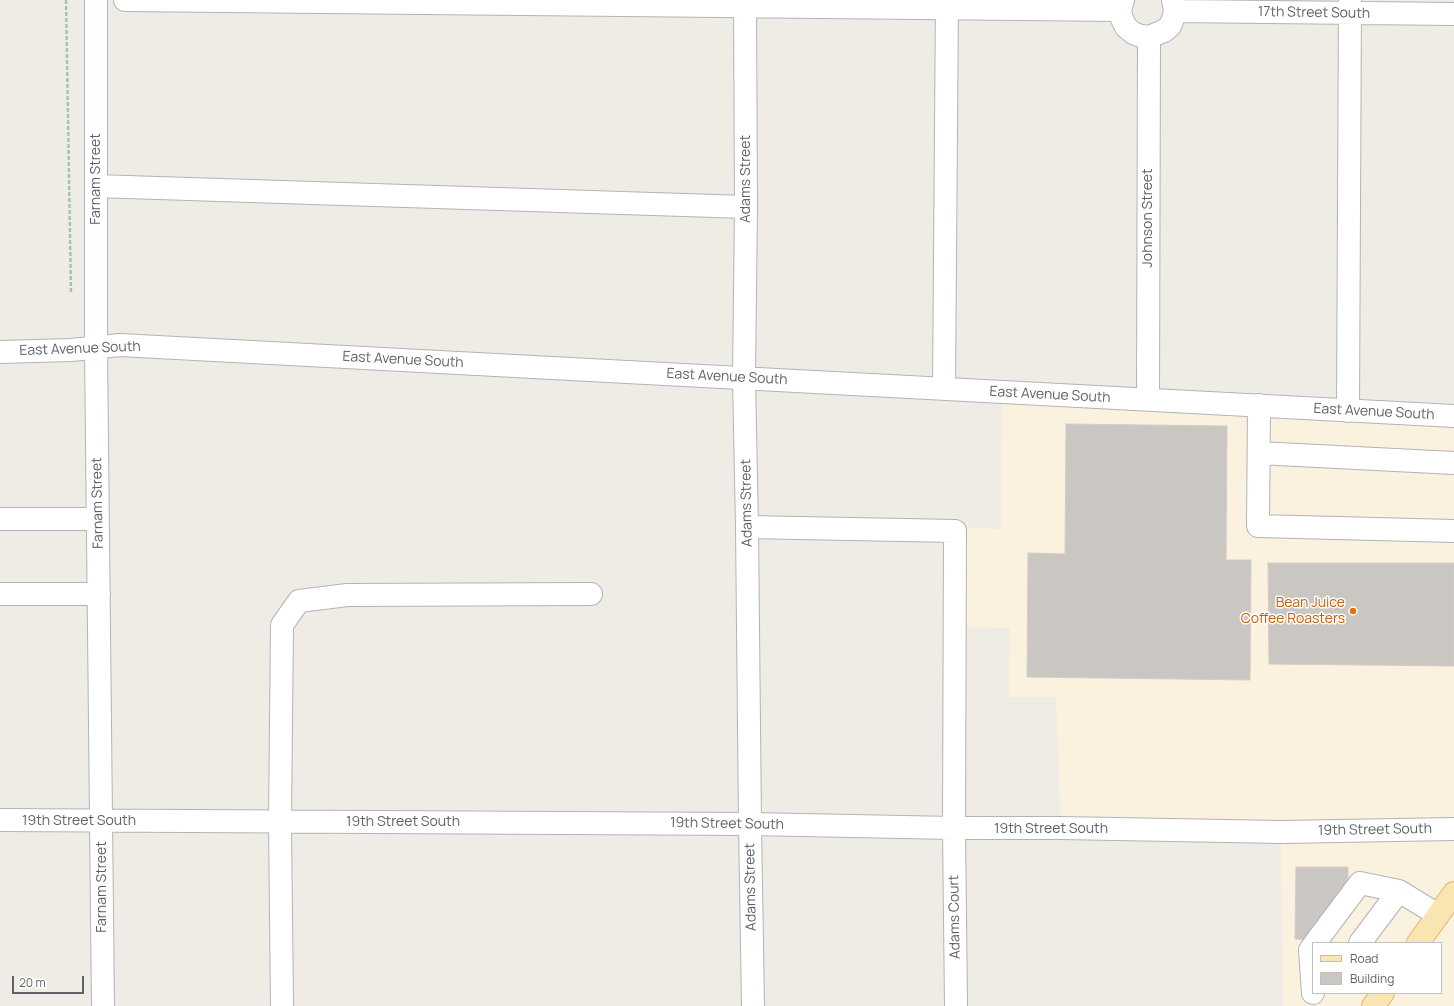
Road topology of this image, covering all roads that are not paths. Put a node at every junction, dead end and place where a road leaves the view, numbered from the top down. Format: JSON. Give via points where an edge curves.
{"nodes":[{"id":1,"x":96,"y":0,"type":"edge"},
{"id":2,"x":125,"y":0,"type":"edge"},
{"id":3,"x":296,"y":0,"type":"edge"},
{"id":4,"x":541,"y":2,"type":"edge"},
{"id":5,"x":745,"y":3,"type":"edge"},
{"id":6,"x":947,"y":5,"type":"edge"},
{"id":7,"x":1121,"y":5,"type":"edge"},
{"id":8,"x":1174,"y":6,"type":"edge"},
{"id":9,"x":1350,"y":7,"type":"edge"},
{"id":10,"x":1454,"y":14,"type":"edge"},
{"id":11,"x":1149,"y":38,"type":"junction"},
{"id":12,"x":96,"y":186,"type":"junction"},
{"id":13,"x":746,"y":207,"type":"junction"},
{"id":14,"x":96,"y":347,"type":"junction"},
{"id":15,"x":0,"y":352,"type":"edge"},
{"id":16,"x":744,"y":378,"type":"junction"},
{"id":17,"x":944,"y":389,"type":"junction"},
{"id":18,"x":1148,"y":399,"type":"junction"},
{"id":19,"x":1259,"y":405,"type":"junction"},
{"id":20,"x":1348,"y":411,"type":"junction"},
{"id":21,"x":1454,"y":416,"type":"edge"},
{"id":22,"x":1259,"y":453,"type":"junction"},
{"id":23,"x":1454,"y":463,"type":"edge"},
{"id":24,"x":98,"y":519,"type":"junction"},
{"id":25,"x":0,"y":520,"type":"edge"},
{"id":26,"x":747,"y":527,"type":"junction"},
{"id":27,"x":1454,"y":531,"type":"edge"},
{"id":28,"x":0,"y":594,"type":"edge"},
{"id":29,"x":99,"y":594,"type":"junction"},
{"id":30,"x":591,"y":594,"type":"dead end"},
{"id":31,"x":0,"y":820,"type":"edge"},
{"id":32,"x":102,"y":821,"type":"junction"},
{"id":33,"x":280,"y":822,"type":"junction"},
{"id":34,"x":750,"y":824,"type":"junction"},
{"id":35,"x":954,"y":828,"type":"junction"},
{"id":36,"x":1454,"y":829,"type":"edge"},
{"id":37,"x":1399,"y":891,"type":"junction"},
{"id":38,"x":1454,"y":893,"type":"edge"},
{"id":39,"x":1438,"y":915,"type":"junction"},
{"id":40,"x":1316,"y":942,"type":"edge"},
{"id":41,"x":1361,"y":942,"type":"edge"},
{"id":42,"x":1419,"y":942,"type":"edge"},
{"id":43,"x":1312,"y":947,"type":"edge"},
{"id":44,"x":1312,"y":966,"type":"edge"},
{"id":45,"x":1382,"y":994,"type":"edge"},
{"id":46,"x":103,"y":1006,"type":"edge"},
{"id":47,"x":282,"y":1006,"type":"edge"},
{"id":48,"x":753,"y":1006,"type":"edge"},
{"id":49,"x":956,"y":1006,"type":"edge"},
{"id":50,"x":1373,"y":1006,"type":"edge"}],
"edges":[{"from":1,"to":12,"type":"street","name":"Farnam Street"},
{"from":2,"to":3,"type":"street"},
{"from":3,"to":4,"type":"street"},
{"from":4,"to":5,"type":"street"},
{"from":5,"to":6,"type":"street"},
{"from":5,"to":13,"type":"street","name":"Adams Street"},
{"from":6,"to":7,"type":"street"},
{"from":6,"to":17,"type":"street"},
{"from":7,"to":11,"type":"street","via":[[1122,19],[1126,27],[1133,33]]},
{"from":8,"to":9,"type":"street","name":"17th Street South"},
{"from":8,"to":11,"type":"street","via":[[1170,26]]},
{"from":9,"to":10,"type":"street","name":"17th Street South"},
{"from":9,"to":20,"type":"street"},
{"from":11,"to":18,"type":"street","name":"Johnson Street"},
{"from":12,"to":13,"type":"street"},
{"from":12,"to":14,"type":"street","name":"Farnam Street"},
{"from":13,"to":16,"type":"street","name":"Adams Street"},
{"from":14,"to":15,"type":"street","name":"East Avenue South"},
{"from":14,"to":16,"type":"street","name":"East Avenue South","via":[[120,345]]},
{"from":14,"to":24,"type":"street","name":"Farnam Street"},
{"from":16,"to":17,"type":"street","name":"East Avenue South"},
{"from":16,"to":26,"type":"street","name":"Adams Street"},
{"from":17,"to":18,"type":"street","name":"East Avenue South"},
{"from":18,"to":19,"type":"street","name":"East Avenue South"},
{"from":19,"to":20,"type":"street","name":"East Avenue South"},
{"from":19,"to":22,"type":"street"},
{"from":20,"to":21,"type":"street","name":"East Avenue South"},
{"from":22,"to":23,"type":"street"},
{"from":22,"to":27,"type":"street","via":[[1258,526]]},
{"from":24,"to":25,"type":"street"},
{"from":24,"to":29,"type":"street","name":"Farnam Street"},
{"from":26,"to":34,"type":"street","name":"Adams Street"},
{"from":26,"to":35,"type":"street","name":"Adams Court","via":[[955,531]]},
{"from":28,"to":29,"type":"street"},
{"from":29,"to":32,"type":"street","name":"Farnam Street"},
{"from":30,"to":33,"type":"street","via":[[347,595],[299,601],[282,625]]},
{"from":31,"to":32,"type":"street","name":"19th Street South"},
{"from":32,"to":33,"type":"street","name":"19th Street South"},
{"from":32,"to":46,"type":"street","name":"Farnam Street"},
{"from":33,"to":34,"type":"street","name":"19th Street South"},
{"from":33,"to":47,"type":"street"},
{"from":34,"to":35,"type":"street","name":"19th Street South"},
{"from":34,"to":48,"type":"street","name":"Adams Street"},
{"from":35,"to":36,"type":"street","name":"19th Street South","via":[[1281,832]]},
{"from":35,"to":49,"type":"street","name":"Adams Court"},
{"from":37,"to":39,"type":"street"},
{"from":37,"to":40,"type":"street","via":[[1360,883]]},
{"from":37,"to":41,"type":"street"},
{"from":38,"to":39,"type":"main road"},
{"from":39,"to":42,"type":"main road"},
{"from":43,"to":44,"type":"street"},
{"from":45,"to":50,"type":"main road"}]}
